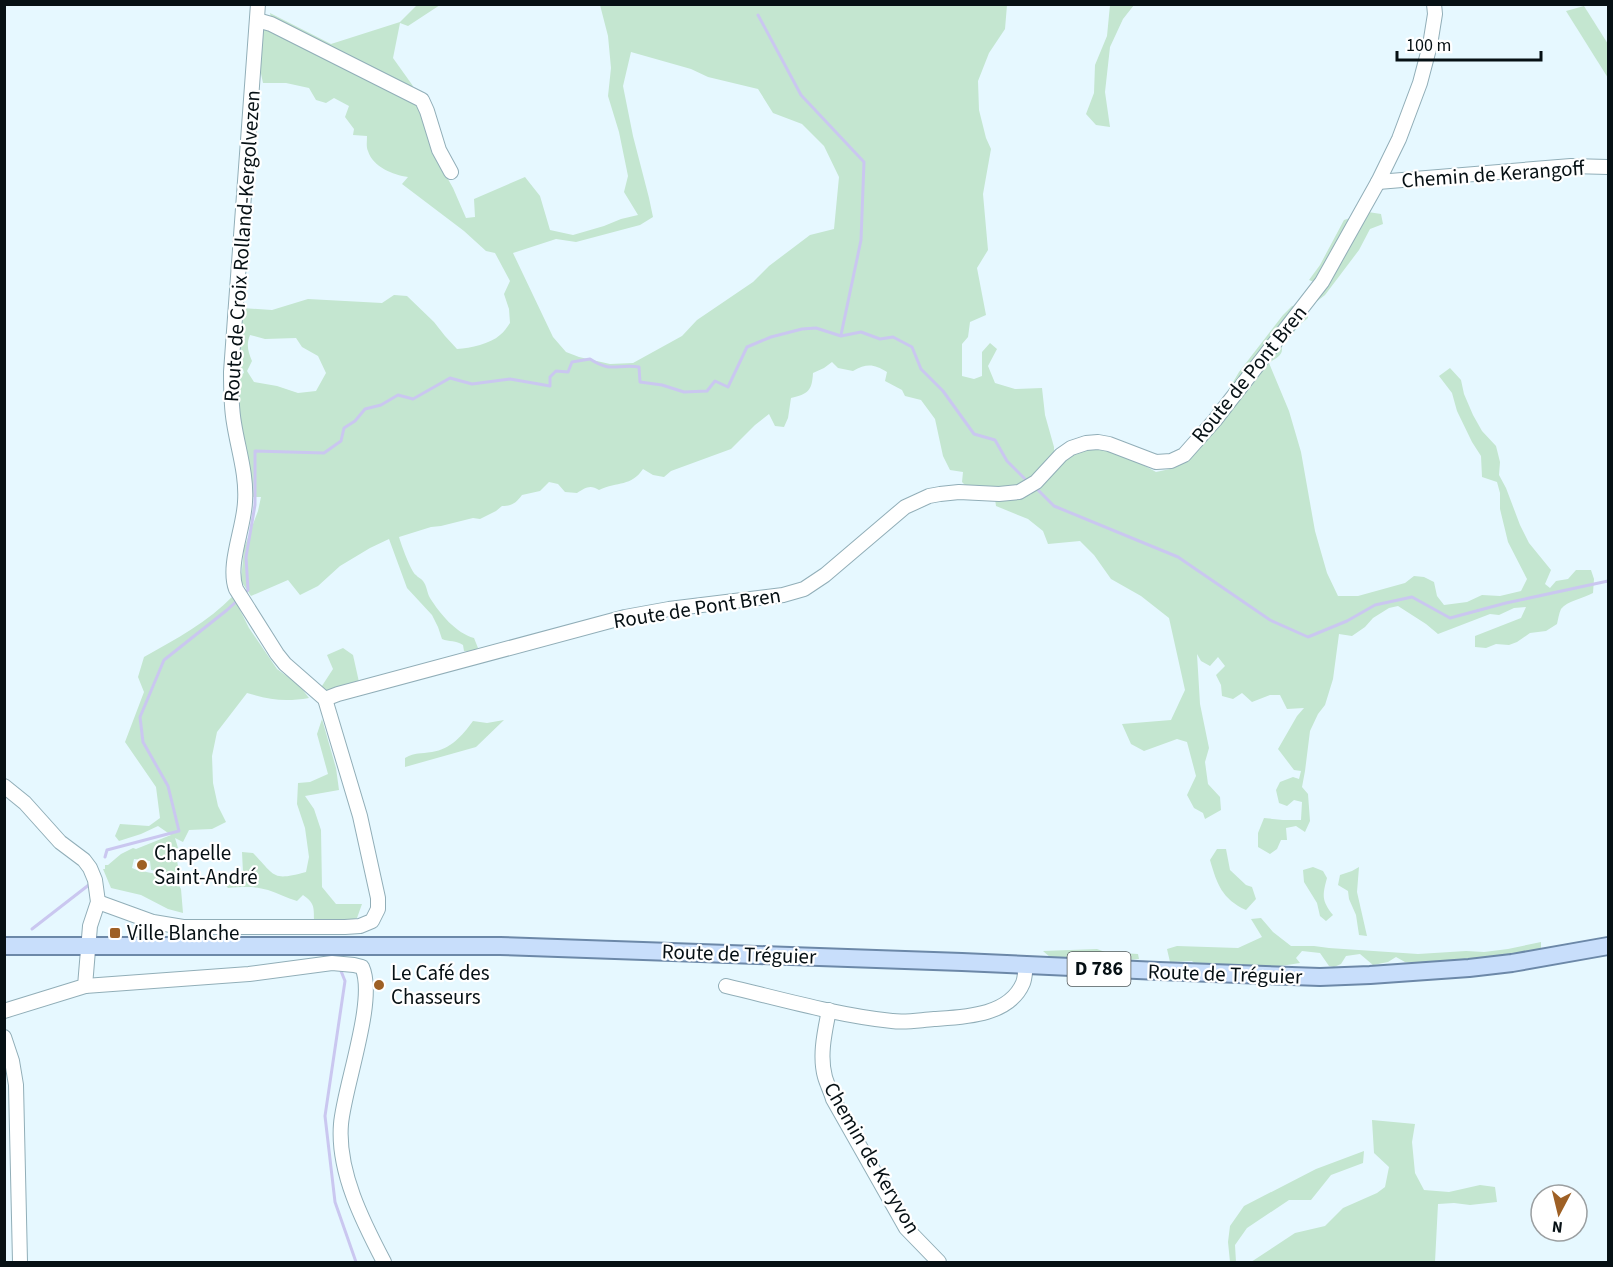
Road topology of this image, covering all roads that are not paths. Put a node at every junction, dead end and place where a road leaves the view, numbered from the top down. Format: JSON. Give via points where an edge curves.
{"nodes":[{"id":1,"x":258,"y":4,"type":"edge"},
{"id":2,"x":1434,"y":4,"type":"edge"},
{"id":3,"x":257,"y":21,"type":"junction"},
{"id":4,"x":1608,"y":167,"type":"edge"},
{"id":5,"x":451,"y":172,"type":"dead end"},
{"id":6,"x":1378,"y":182,"type":"junction"},
{"id":7,"x":325,"y":699,"type":"junction"},
{"id":8,"x":4,"y":786,"type":"edge"},
{"id":9,"x":98,"y":902,"type":"junction"},
{"id":10,"x":174,"y":926,"type":"junction"},
{"id":11,"x":88,"y":945,"type":"junction"},
{"id":12,"x":4,"y":946,"type":"edge"},
{"id":13,"x":210,"y":946,"type":"junction"},
{"id":14,"x":1608,"y":946,"type":"edge"},
{"id":15,"x":1026,"y":965,"type":"junction"},
{"id":16,"x":85,"y":986,"type":"junction"},
{"id":17,"x":726,"y":986,"type":"dead end"},
{"id":18,"x":829,"y":1010,"type":"junction"},
{"id":19,"x":4,"y":1011,"type":"edge"},
{"id":20,"x":4,"y":1037,"type":"edge"},
{"id":21,"x":20,"y":1263,"type":"edge"},
{"id":22,"x":384,"y":1263,"type":"edge"},
{"id":23,"x":939,"y":1263,"type":"edge"}],
"edges":[{"from":1,"to":3,"type":"street","name":"Route de Croix Rolland-Kergolvezen"},
{"from":2,"to":6,"type":"street","name":"Route de Pont Bren","via":[[1430,45],[1420,82]]},
{"from":3,"to":5,"type":"street","via":[[271,24],[422,100]]},
{"from":3,"to":7,"type":"street","name":"Route de Croix Rolland-Kergolvezen","via":[[231,372],[230,399],[246,495],[234,580],[277,654]]},
{"from":4,"to":6,"type":"street","name":"Chemin de Kerangoff","via":[[1571,166]]},
{"from":6,"to":7,"type":"street","name":"Route de Pont Bren","via":[[1322,282],[1184,455],[1156,462],[1109,444],[1086,443],[1061,455],[1036,482],[1019,492],[940,494],[905,507],[804,589],[765,598],[644,613]]},
{"from":7,"to":10,"type":"street","via":[[360,816],[378,898],[372,921],[345,927]]},
{"from":8,"to":9,"type":"street","via":[[87,864],[95,880]]},
{"from":9,"to":10,"type":"street"},
{"from":9,"to":11,"type":"street"},
{"from":10,"to":13,"type":"street"},
{"from":11,"to":12,"type":"main road","number":"D 786"},
{"from":11,"to":13,"type":"main road","number":"D 786"},
{"from":11,"to":16,"type":"street"},
{"from":13,"to":15,"type":"main road","name":"Route de Tréguier","number":"D 786","via":[[500,946]]},
{"from":14,"to":15,"type":"main road","name":"Route de Tréguier","number":"D 786","via":[[1458,969],[1320,977]]},
{"from":15,"to":18,"type":"street","via":[[1018,991],[1004,1005],[981,1014],[895,1022]]},
{"from":16,"to":19,"type":"street"},
{"from":16,"to":22,"type":"street","via":[[249,975],[332,963],[362,968],[366,991],[344,1100],[342,1158]]},
{"from":17,"to":18,"type":"street"},
{"from":18,"to":23,"type":"street","name":"Chemin de Keryvon","via":[[823,1063],[834,1099],[906,1228]]},
{"from":20,"to":21,"type":"street","via":[[16,1085]]}]}
